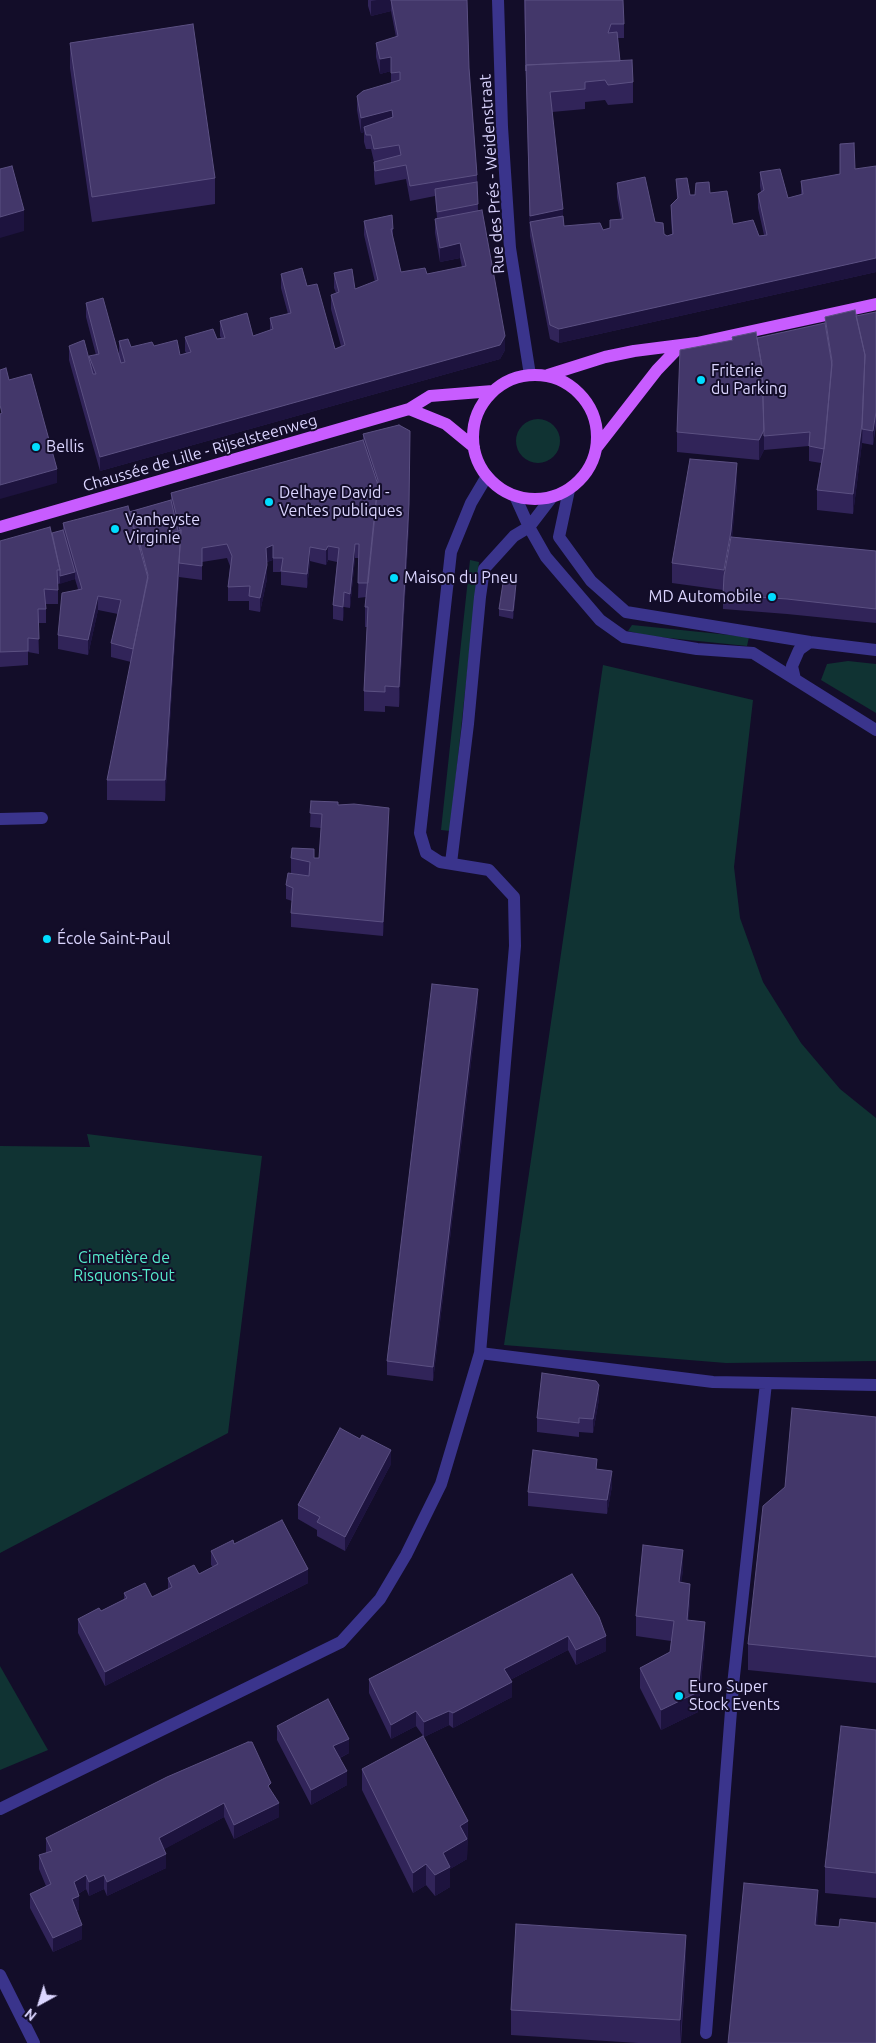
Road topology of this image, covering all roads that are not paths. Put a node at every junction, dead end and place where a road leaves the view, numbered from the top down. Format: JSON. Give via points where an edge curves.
{"nodes":[{"id":1,"x":498,"y":0,"type":"edge"},
{"id":2,"x":876,"y":304,"type":"edge"},
{"id":3,"x":680,"y":346,"type":"junction"},
{"id":4,"x":530,"y":374,"type":"junction"},
{"id":5,"x":548,"y":375,"type":"junction"},
{"id":6,"x":493,"y":391,"type":"junction"},
{"id":7,"x":409,"y":410,"type":"junction"},
{"id":8,"x":474,"y":447,"type":"junction"},
{"id":9,"x":597,"y":448,"type":"junction"},
{"id":10,"x":487,"y":476,"type":"junction"},
{"id":11,"x":569,"y":490,"type":"junction"},
{"id":12,"x":515,"y":496,"type":"junction"},
{"id":13,"x":552,"y":497,"type":"junction"},
{"id":14,"x":0,"y":527,"type":"edge"},
{"id":15,"x":529,"y":527,"type":"junction"},
{"id":16,"x":810,"y":642,"type":"junction"},
{"id":17,"x":876,"y":650,"type":"edge"},
{"id":18,"x":795,"y":679,"type":"junction"},
{"id":19,"x":876,"y":730,"type":"edge"},
{"id":20,"x":0,"y":818,"type":"edge"},
{"id":21,"x":42,"y":818,"type":"dead end"},
{"id":22,"x":450,"y":862,"type":"junction"},
{"id":23,"x":480,"y":1353,"type":"junction"},
{"id":24,"x":766,"y":1384,"type":"junction"},
{"id":25,"x":876,"y":1385,"type":"edge"},
{"id":26,"x":0,"y":1809,"type":"edge"},
{"id":27,"x":0,"y":1976,"type":"edge"},
{"id":28,"x":706,"y":2033,"type":"dead end"},
{"id":29,"x":34,"y":2043,"type":"edge"}],
"edges":[{"from":1,"to":4,"type":"street","name":"Rue des Prés - Weidenstraat","via":[[510,248]]},
{"from":2,"to":3,"type":"main road"},
{"from":3,"to":5,"type":"main road","via":[[605,357]]},
{"from":3,"to":9,"type":"main road","via":[[631,402]]},
{"from":4,"to":5,"type":"main road"},
{"from":4,"to":6,"type":"main road","via":[[510,380]]},
{"from":5,"to":9,"type":"main road","via":[[570,385],[587,402],[597,424]]},
{"from":6,"to":7,"type":"main road","name":"Chaussée de Lille - Rijselsteenweg","via":[[430,396]]},
{"from":6,"to":8,"type":"main road","via":[[478,411]]},
{"from":7,"to":8,"type":"main road","via":[[446,424]]},
{"from":7,"to":14,"type":"main road","name":"Chaussée de Lille - Rijselsteenweg"},
{"from":8,"to":10,"type":"main road"},
{"from":9,"to":11,"type":"main road","via":[[588,472]]},
{"from":10,"to":12,"type":"main road"},
{"from":10,"to":22,"type":"street","via":[[471,503],[451,552],[420,833],[426,853],[440,862]]},
{"from":11,"to":13,"type":"main road"},
{"from":11,"to":16,"type":"street","via":[[559,538],[591,581],[626,612]]},
{"from":12,"to":13,"type":"main road"},
{"from":12,"to":15,"type":"street"},
{"from":13,"to":15,"type":"street"},
{"from":15,"to":18,"type":"street","via":[[546,557],[600,620],[624,637],[697,649],[753,653]]},
{"from":15,"to":22,"type":"street","via":[[514,536],[484,569]]},
{"from":16,"to":17,"type":"street"},
{"from":16,"to":18,"type":"street","via":[[799,650],[792,666]]},
{"from":18,"to":19,"type":"street"},
{"from":20,"to":21,"type":"street"},
{"from":22,"to":23,"type":"street","via":[[489,870],[514,897],[515,946]]},
{"from":23,"to":24,"type":"street","via":[[713,1382]]},
{"from":23,"to":26,"type":"street","via":[[440,1484],[406,1555],[380,1599],[341,1642]]},
{"from":24,"to":25,"type":"street"},
{"from":24,"to":28,"type":"street","via":[[733,1685]]},
{"from":27,"to":29,"type":"street"}]}
